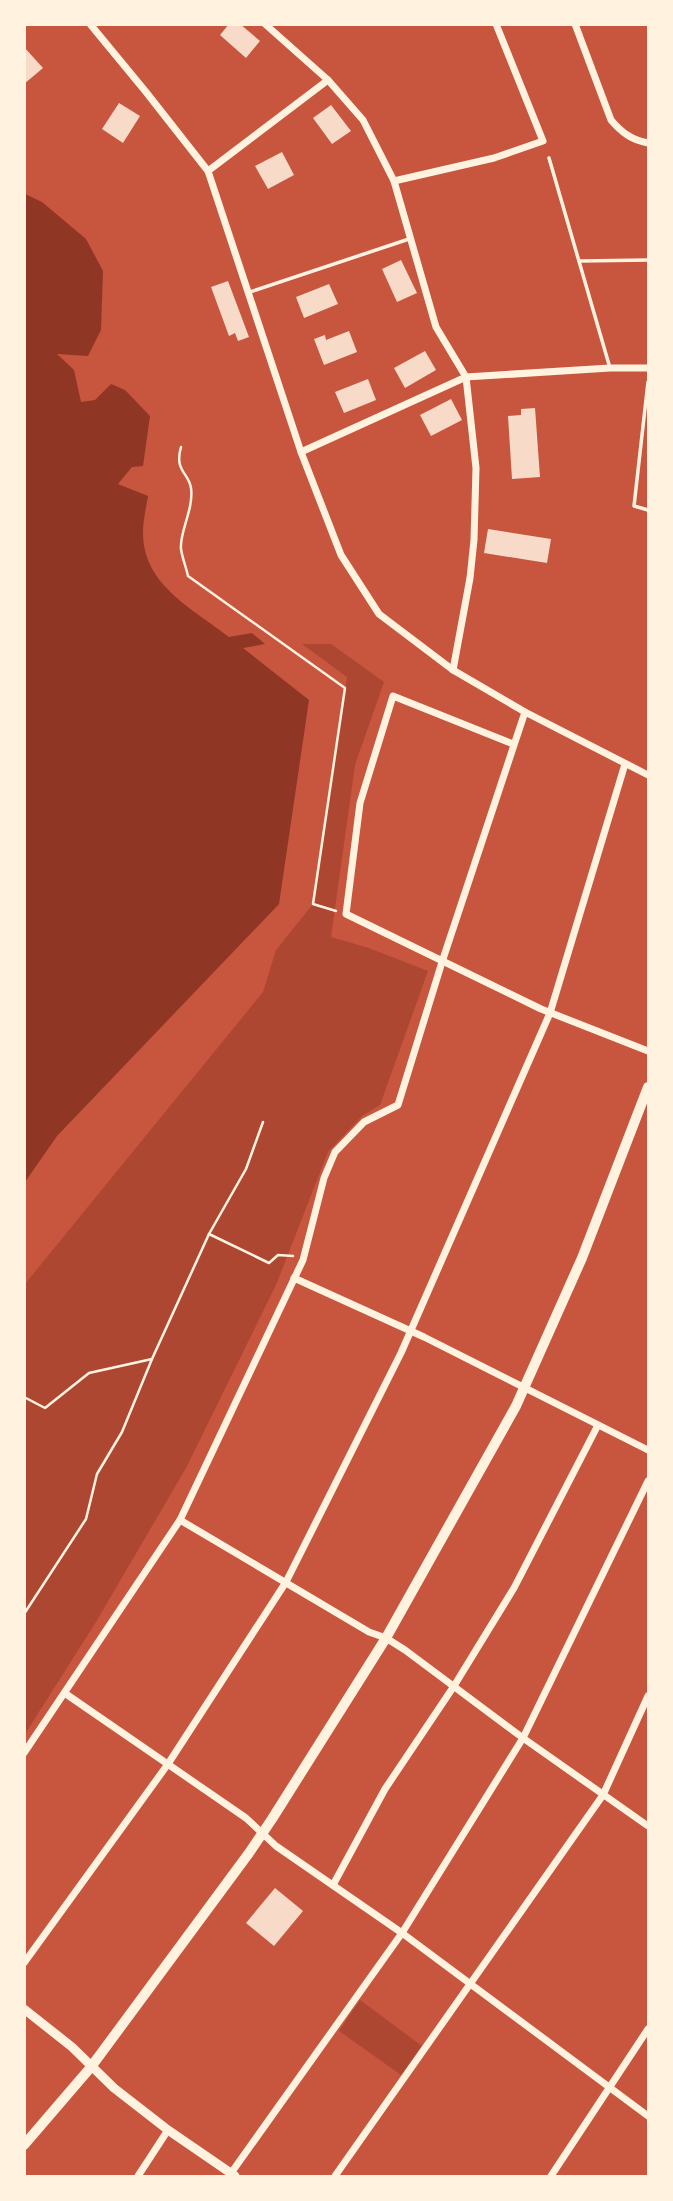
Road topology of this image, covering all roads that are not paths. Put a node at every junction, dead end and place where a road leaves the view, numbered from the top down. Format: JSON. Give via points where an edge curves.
{"nodes":[{"id":1,"x":90,"y":24,"type":"edge"},
{"id":2,"x":265,"y":24,"type":"edge"},
{"id":3,"x":496,"y":24,"type":"edge"},
{"id":4,"x":575,"y":24,"type":"edge"},
{"id":5,"x":328,"y":80,"type":"junction"},
{"id":6,"x":649,"y":143,"type":"edge"},
{"id":7,"x":549,"y":158,"type":"dead end"},
{"id":8,"x":208,"y":171,"type":"junction"},
{"id":9,"x":394,"y":181,"type":"junction"},
{"id":10,"x":411,"y":239,"type":"junction"},
{"id":11,"x":649,"y":260,"type":"edge"},
{"id":12,"x":580,"y":261,"type":"junction"},
{"id":13,"x":249,"y":292,"type":"junction"},
{"id":14,"x":610,"y":368,"type":"junction"},
{"id":15,"x":649,"y":368,"type":"edge"},
{"id":16,"x":466,"y":376,"type":"junction"},
{"id":17,"x":649,"y":382,"type":"edge"},
{"id":18,"x":301,"y":452,"type":"junction"},
{"id":19,"x":649,"y":510,"type":"edge"},
{"id":20,"x":453,"y":670,"type":"junction"},
{"id":21,"x":525,"y":712,"type":"junction"},
{"id":22,"x":513,"y":744,"type":"junction"},
{"id":23,"x":625,"y":764,"type":"junction"},
{"id":24,"x":649,"y":775,"type":"edge"},
{"id":25,"x":442,"y":962,"type":"junction"},
{"id":26,"x":550,"y":1013,"type":"junction"},
{"id":27,"x":649,"y":1051,"type":"edge"},
{"id":28,"x":649,"y":1087,"type":"edge"},
{"id":29,"x":294,"y":1278,"type":"junction"},
{"id":30,"x":412,"y":1331,"type":"junction"},
{"id":31,"x":524,"y":1388,"type":"junction"},
{"id":32,"x":597,"y":1425,"type":"junction"},
{"id":33,"x":649,"y":1450,"type":"edge"},
{"id":34,"x":649,"y":1481,"type":"edge"},
{"id":35,"x":180,"y":1520,"type":"junction"},
{"id":36,"x":286,"y":1582,"type":"junction"},
{"id":37,"x":386,"y":1638,"type":"junction"},
{"id":38,"x":454,"y":1686,"type":"junction"},
{"id":39,"x":66,"y":1694,"type":"junction"},
{"id":40,"x":649,"y":1696,"type":"edge"},
{"id":41,"x":523,"y":1738,"type":"junction"},
{"id":42,"x":24,"y":1753,"type":"edge"},
{"id":43,"x":168,"y":1764,"type":"junction"},
{"id":44,"x":603,"y":1795,"type":"junction"},
{"id":45,"x":649,"y":1826,"type":"edge"},
{"id":46,"x":262,"y":1833,"type":"junction"},
{"id":47,"x":333,"y":1885,"type":"junction"},
{"id":48,"x":402,"y":1933,"type":"junction"},
{"id":49,"x":24,"y":1963,"type":"edge"},
{"id":50,"x":469,"y":1983,"type":"junction"},
{"id":51,"x":24,"y":2009,"type":"edge"},
{"id":52,"x":649,"y":2029,"type":"edge"},
{"id":53,"x":91,"y":2067,"type":"junction"},
{"id":54,"x":611,"y":2087,"type":"junction"},
{"id":55,"x":649,"y":2116,"type":"edge"},
{"id":56,"x":168,"y":2130,"type":"junction"},
{"id":57,"x":24,"y":2146,"type":"edge"},
{"id":58,"x":138,"y":2176,"type":"edge"},
{"id":59,"x":232,"y":2176,"type":"edge"},
{"id":60,"x":335,"y":2176,"type":"edge"},
{"id":61,"x":551,"y":2176,"type":"edge"}],
"edges":[{"from":1,"to":8,"type":"street"},
{"from":2,"to":5,"type":"street"},
{"from":3,"to":9,"type":"street","via":[[543,141],[494,158]]},
{"from":4,"to":6,"type":"street","via":[[611,120],[632,139]]},
{"from":5,"to":8,"type":"street"},
{"from":5,"to":9,"type":"street","via":[[363,120]]},
{"from":7,"to":12,"type":"lane"},
{"from":8,"to":13,"type":"street"},
{"from":9,"to":10,"type":"street"},
{"from":10,"to":13,"type":"lane"},
{"from":10,"to":16,"type":"street","via":[[436,327]]},
{"from":11,"to":12,"type":"lane"},
{"from":12,"to":14,"type":"lane"},
{"from":13,"to":18,"type":"street"},
{"from":14,"to":15,"type":"street"},
{"from":14,"to":16,"type":"street"},
{"from":16,"to":18,"type":"street"},
{"from":16,"to":20,"type":"street","via":[[476,468],[474,540]]},
{"from":17,"to":19,"type":"lane","via":[[634,506]]},
{"from":18,"to":20,"type":"street","via":[[341,555],[379,614]]},
{"from":20,"to":21,"type":"street"},
{"from":21,"to":22,"type":"street"},
{"from":21,"to":23,"type":"street"},
{"from":22,"to":25,"type":"street"},
{"from":22,"to":25,"type":"street","via":[[393,696],[360,803],[346,914]]},
{"from":23,"to":24,"type":"street"},
{"from":23,"to":26,"type":"street"},
{"from":25,"to":26,"type":"street"},
{"from":25,"to":29,"type":"street","via":[[398,1105],[364,1122],[335,1152]]},
{"from":26,"to":27,"type":"street"},
{"from":26,"to":30,"type":"street"},
{"from":28,"to":31,"type":"main road","via":[[582,1258]]},
{"from":29,"to":30,"type":"street"},
{"from":29,"to":35,"type":"street"},
{"from":30,"to":31,"type":"street"},
{"from":30,"to":36,"type":"street"},
{"from":31,"to":32,"type":"street"},
{"from":31,"to":37,"type":"main road"},
{"from":32,"to":33,"type":"street"},
{"from":32,"to":38,"type":"street","via":[[514,1588]]},
{"from":34,"to":41,"type":"street"},
{"from":35,"to":36,"type":"street"},
{"from":35,"to":39,"type":"street"},
{"from":36,"to":37,"type":"street"},
{"from":36,"to":43,"type":"street"},
{"from":37,"to":38,"type":"street"},
{"from":37,"to":46,"type":"main road"},
{"from":38,"to":41,"type":"street"},
{"from":38,"to":47,"type":"street","via":[[385,1789]]},
{"from":39,"to":42,"type":"street"},
{"from":39,"to":43,"type":"street"},
{"from":40,"to":44,"type":"street"},
{"from":41,"to":44,"type":"street"},
{"from":41,"to":48,"type":"street"},
{"from":43,"to":46,"type":"street"},
{"from":43,"to":49,"type":"street"},
{"from":44,"to":45,"type":"street"},
{"from":44,"to":50,"type":"street"},
{"from":46,"to":47,"type":"street"},
{"from":46,"to":53,"type":"main road"},
{"from":47,"to":48,"type":"street"},
{"from":48,"to":50,"type":"street"},
{"from":48,"to":59,"type":"street"},
{"from":50,"to":54,"type":"street"},
{"from":50,"to":60,"type":"street"},
{"from":51,"to":53,"type":"street"},
{"from":52,"to":54,"type":"street"},
{"from":53,"to":56,"type":"street"},
{"from":53,"to":57,"type":"main road"},
{"from":54,"to":55,"type":"street"},
{"from":54,"to":61,"type":"street"},
{"from":56,"to":58,"type":"street"},
{"from":56,"to":59,"type":"street"}]}
